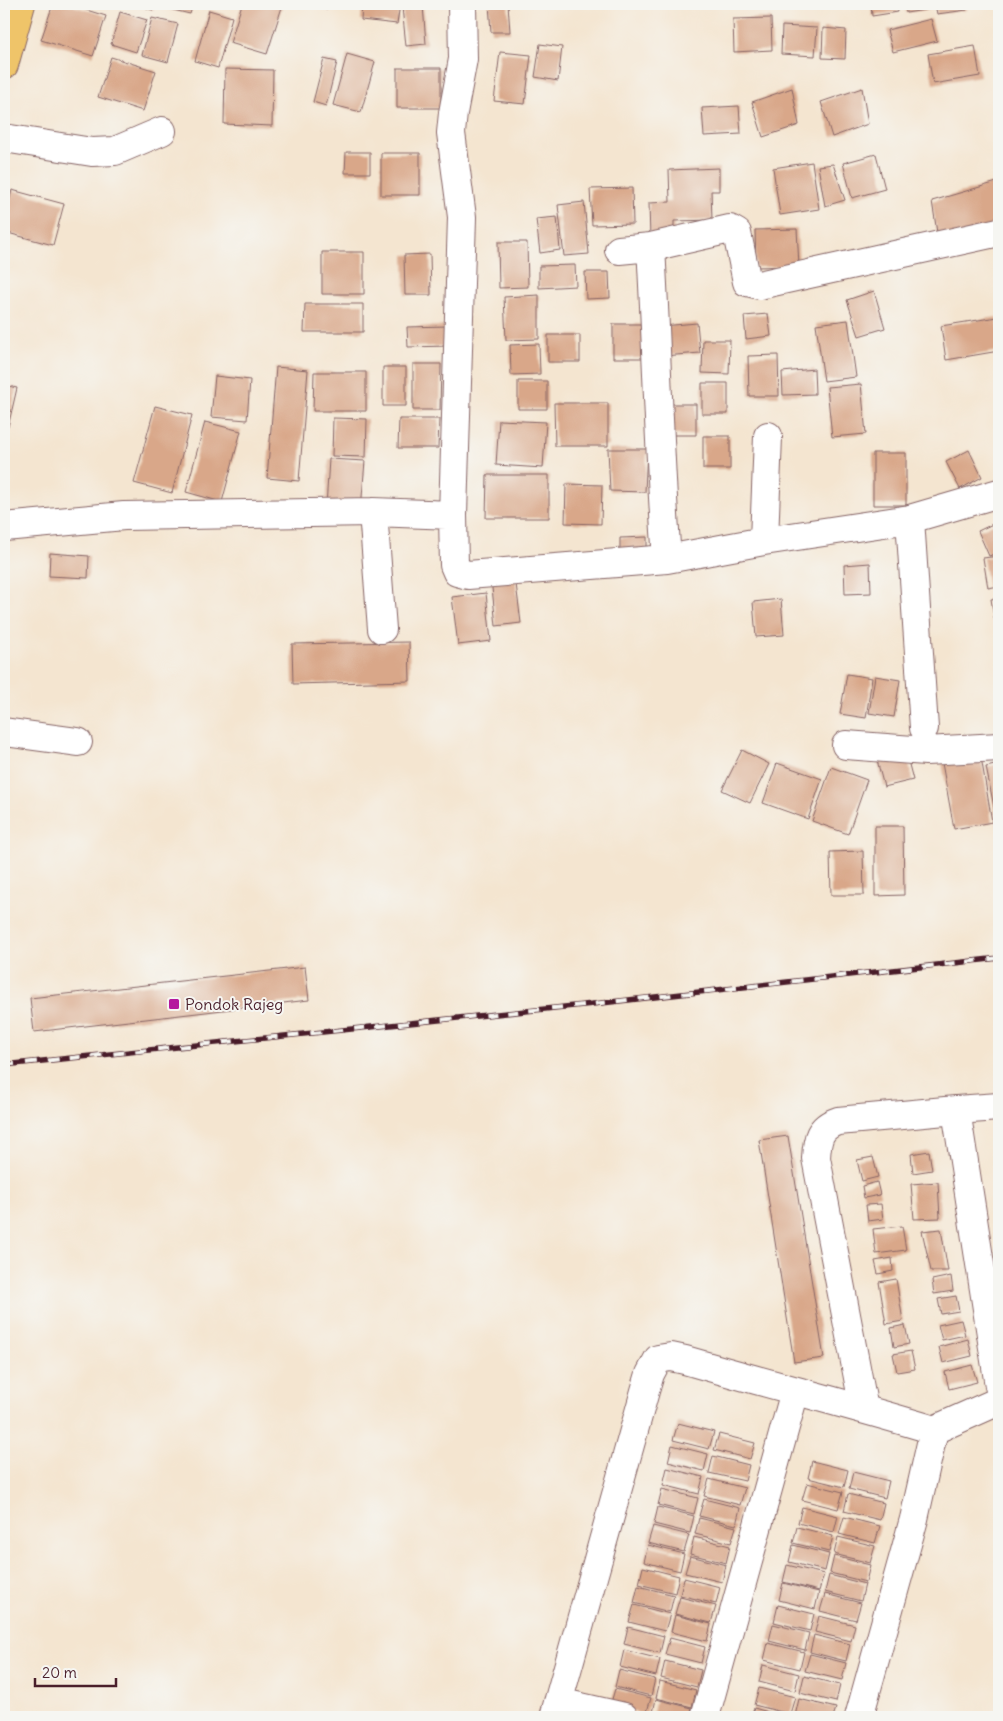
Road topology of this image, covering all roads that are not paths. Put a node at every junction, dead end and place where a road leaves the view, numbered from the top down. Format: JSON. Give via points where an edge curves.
{"nodes":[{"id":1,"x":21,"y":4,"type":"edge"},
{"id":2,"x":462,"y":4,"type":"edge"},
{"id":3,"x":4,"y":65,"type":"edge"},
{"id":4,"x":162,"y":131,"type":"dead end"},
{"id":5,"x":4,"y":138,"type":"edge"},
{"id":6,"x":999,"y":232,"type":"edge"},
{"id":7,"x":651,"y":247,"type":"junction"},
{"id":8,"x":619,"y":250,"type":"dead end"},
{"id":9,"x":768,"y":436,"type":"dead end"},
{"id":10,"x":999,"y":493,"type":"edge"},
{"id":11,"x":373,"y":512,"type":"junction"},
{"id":12,"x":453,"y":515,"type":"junction"},
{"id":13,"x":910,"y":519,"type":"junction"},
{"id":14,"x":4,"y":527,"type":"edge"},
{"id":15,"x":764,"y":541,"type":"junction"},
{"id":16,"x":667,"y":559,"type":"junction"},
{"id":17,"x":382,"y":629,"type":"dead end"},
{"id":18,"x":924,"y":728,"type":"dead end"},
{"id":19,"x":4,"y":732,"type":"edge"},
{"id":20,"x":78,"y":742,"type":"dead end"},
{"id":21,"x":846,"y":745,"type":"dead end"},
{"id":22,"x":999,"y":747,"type":"edge"},
{"id":23,"x":999,"y":1107,"type":"edge"},
{"id":24,"x":956,"y":1110,"type":"junction"},
{"id":25,"x":999,"y":1386,"type":"edge"},
{"id":26,"x":795,"y":1392,"type":"junction"},
{"id":27,"x":999,"y":1401,"type":"edge"},
{"id":28,"x":864,"y":1409,"type":"junction"},
{"id":29,"x":934,"y":1430,"type":"junction"},
{"id":30,"x":556,"y":1710,"type":"edge"},
{"id":31,"x":624,"y":1717,"type":"edge"},
{"id":32,"x":705,"y":1717,"type":"edge"},
{"id":33,"x":860,"y":1717,"type":"edge"}],
"edges":[{"from":1,"to":3,"type":"main road"},
{"from":2,"to":12,"type":"street","via":[[463,58],[451,133],[462,217]]},
{"from":4,"to":5,"type":"street","via":[[115,151],[92,152]]},
{"from":6,"to":7,"type":"street","via":[[758,285],[747,282],[737,232],[730,229]]},
{"from":7,"to":8,"type":"street"},
{"from":7,"to":16,"type":"street"},
{"from":9,"to":15,"type":"street"},
{"from":10,"to":13,"type":"street"},
{"from":11,"to":12,"type":"street"},
{"from":11,"to":14,"type":"street","via":[[124,516]]},
{"from":11,"to":17,"type":"street"},
{"from":12,"to":16,"type":"street","via":[[454,565],[457,572],[468,575]]},
{"from":13,"to":15,"type":"street"},
{"from":13,"to":18,"type":"street"},
{"from":15,"to":16,"type":"street"},
{"from":19,"to":20,"type":"street"},
{"from":21,"to":22,"type":"street","via":[[926,751]]},
{"from":23,"to":24,"type":"street"},
{"from":24,"to":25,"type":"street"},
{"from":24,"to":28,"type":"street","via":[[838,1121],[827,1124],[817,1143],[816,1158]]},
{"from":26,"to":28,"type":"street"},
{"from":26,"to":30,"type":"street","via":[[685,1360],[658,1359],[645,1391]]},
{"from":26,"to":32,"type":"street"},
{"from":27,"to":29,"type":"street"},
{"from":28,"to":29,"type":"street"},
{"from":29,"to":33,"type":"street","via":[[914,1519]]},
{"from":30,"to":31,"type":"street"}]}
